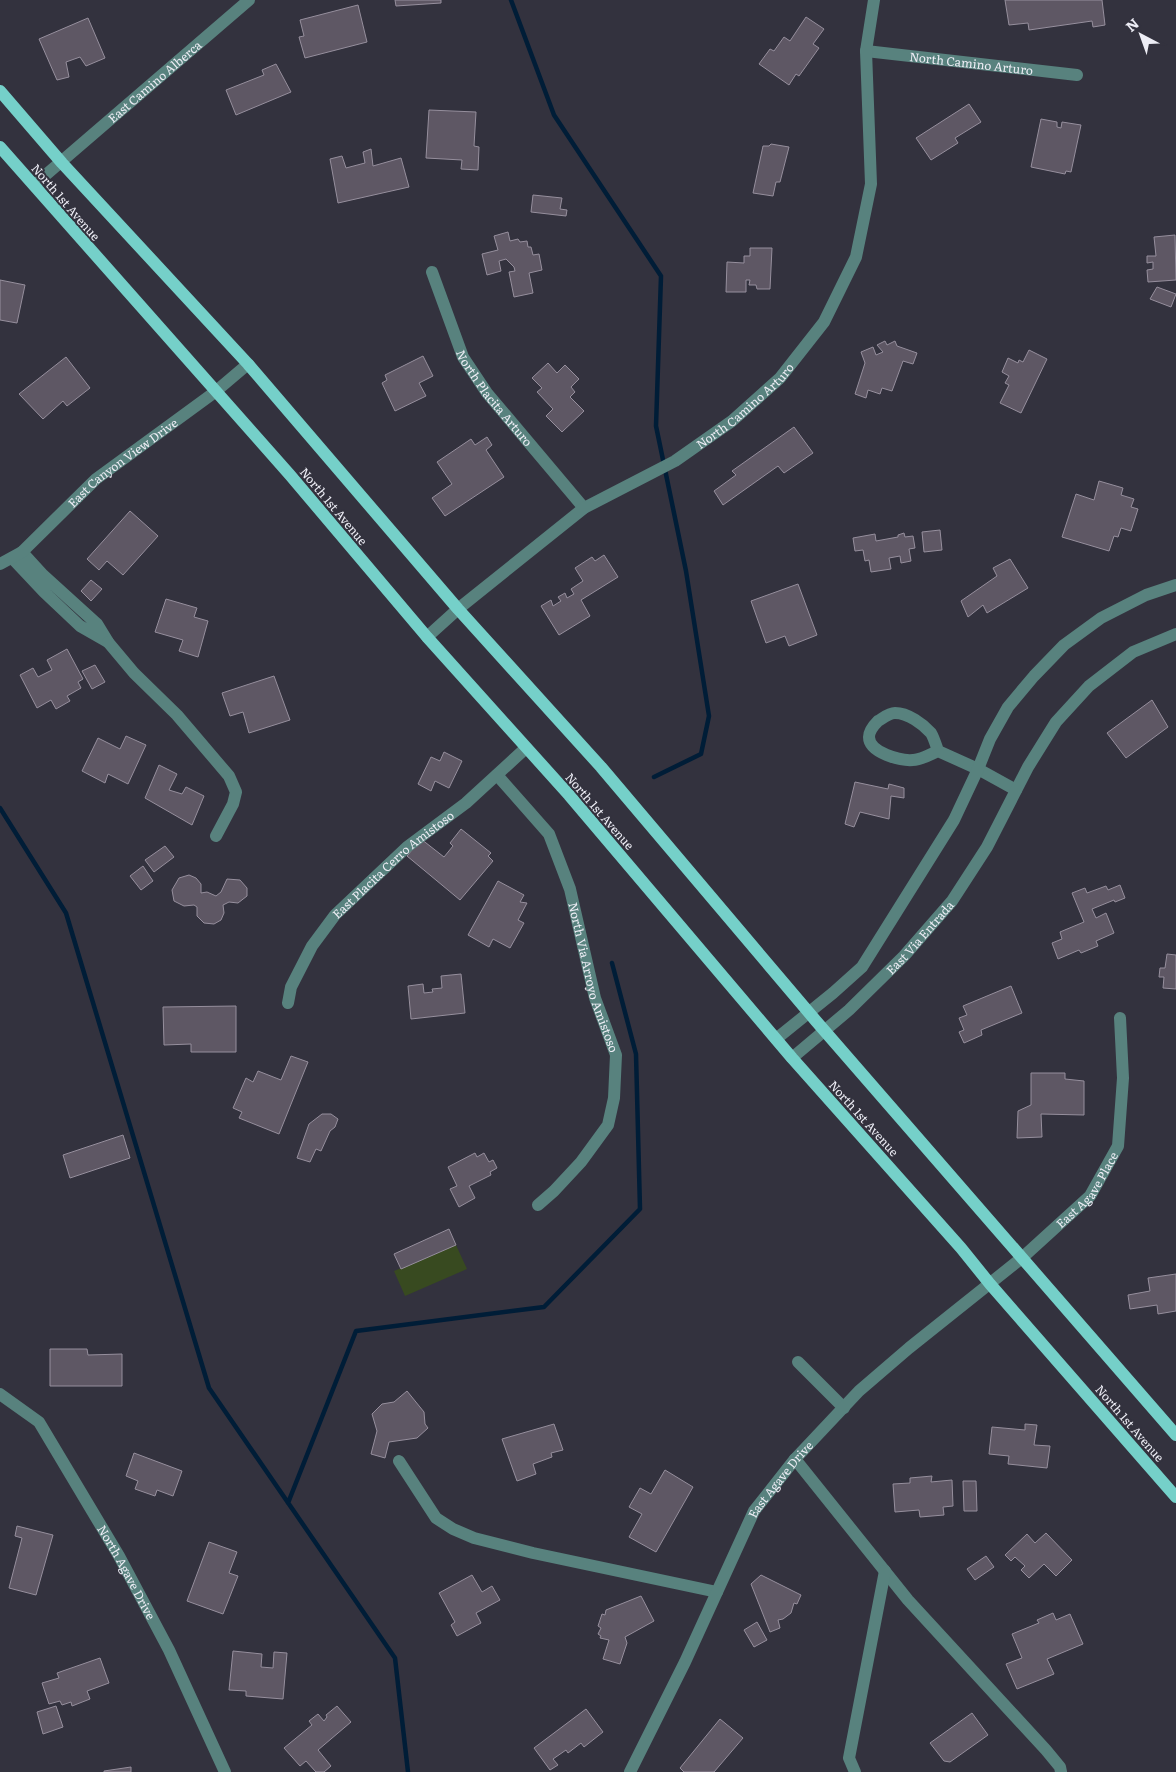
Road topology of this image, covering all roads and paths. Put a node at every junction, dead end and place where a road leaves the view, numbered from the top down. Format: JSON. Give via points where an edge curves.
{"nodes":[{"id":1,"x":249,"y":0,"type":"edge"},
{"id":2,"x":874,"y":0,"type":"edge"},
{"id":3,"x":866,"y":51,"type":"junction"},
{"id":4,"x":1077,"y":75,"type":"dead end"},
{"id":5,"x":0,"y":91,"type":"edge"},
{"id":6,"x":0,"y":147,"type":"edge"},
{"id":7,"x":62,"y":163,"type":"junction"},
{"id":8,"x":34,"y":186,"type":"junction"},
{"id":9,"x":432,"y":272,"type":"dead end"},
{"id":10,"x":248,"y":364,"type":"junction"},
{"id":11,"x":215,"y":392,"type":"junction"},
{"id":12,"x":584,"y":508,"type":"junction"},
{"id":13,"x":17,"y":555,"type":"junction"},
{"id":14,"x":0,"y":564,"type":"edge"},
{"id":15,"x":1176,"y":585,"type":"edge"},
{"id":16,"x":458,"y":609,"type":"junction"},
{"id":17,"x":1176,"y":634,"type":"edge"},
{"id":18,"x":427,"y":637,"type":"junction"},
{"id":19,"x":526,"y":748,"type":"junction"},
{"id":20,"x":938,"y":751,"type":"junction"},
{"id":21,"x":978,"y":770,"type":"junction"},
{"id":22,"x":497,"y":774,"type":"junction"},
{"id":23,"x":1016,"y":790,"type":"junction"},
{"id":24,"x":216,"y":836,"type":"dead end"},
{"id":25,"x":288,"y":1004,"type":"dead end"},
{"id":26,"x":808,"y":1012,"type":"junction"},
{"id":27,"x":1120,"y":1018,"type":"dead end"},
{"id":28,"x":825,"y":1031,"type":"junction"},
{"id":29,"x":776,"y":1039,"type":"junction"},
{"id":30,"x":792,"y":1058,"type":"junction"},
{"id":31,"x":538,"y":1205,"type":"dead end"},
{"id":32,"x":1023,"y":1258,"type":"junction"},
{"id":33,"x":990,"y":1284,"type":"junction"},
{"id":34,"x":798,"y":1362,"type":"dead end"},
{"id":35,"x":0,"y":1394,"type":"edge"},
{"id":36,"x":844,"y":1408,"type":"junction"},
{"id":37,"x":1176,"y":1435,"type":"edge"},
{"id":38,"x":795,"y":1459,"type":"junction"},
{"id":39,"x":399,"y":1461,"type":"dead end"},
{"id":40,"x":1176,"y":1496,"type":"edge"},
{"id":41,"x":886,"y":1572,"type":"junction"},
{"id":42,"x":717,"y":1592,"type":"junction"},
{"id":43,"x":225,"y":1772,"type":"edge"},
{"id":44,"x":630,"y":1772,"type":"edge"},
{"id":45,"x":855,"y":1772,"type":"edge"},
{"id":46,"x":1061,"y":1772,"type":"edge"}],
"edges":[{"from":1,"to":7,"type":"street","name":"East Camino Alberca"},
{"from":2,"to":3,"type":"street","name":"North Camino Arturo"},
{"from":3,"to":4,"type":"street","name":"North Camino Arturo"},
{"from":3,"to":12,"type":"street","name":"North Camino Arturo","via":[[871,184],[856,257],[824,322],[780,378],[732,421],[675,461]]},
{"from":5,"to":7,"type":"main road","name":"North 1st Avenue"},
{"from":6,"to":8,"type":"main road","name":"North 1st Avenue"},
{"from":7,"to":8,"type":"street","name":"East Camino Alberca"},
{"from":7,"to":10,"type":"main road","name":"North 1st Avenue"},
{"from":8,"to":11,"type":"main road","name":"North 1st Avenue"},
{"from":9,"to":12,"type":"street","name":"North Placita Arturo","via":[[463,357],[487,393]]},
{"from":10,"to":11,"type":"street","name":"East Canyon View Drive"},
{"from":10,"to":16,"type":"main road","name":"North 1st Avenue"},
{"from":11,"to":13,"type":"street","name":"East Canyon View Drive","via":[[96,479]]},
{"from":11,"to":18,"type":"main road","name":"North 1st Avenue"},
{"from":12,"to":16,"type":"street","name":"North Camino Arturo"},
{"from":13,"to":14,"type":"street","name":"East Canyon View Drive"},
{"from":13,"to":24,"type":"street","via":[[44,592],[80,626],[108,642],[192,731],[229,776],[236,792]]},
{"from":15,"to":21,"type":"street","name":"East Via Entrada","via":[[1101,618],[1064,645],[1008,708],[990,739]]},
{"from":16,"to":18,"type":"street","name":"North Camino Arturo"},
{"from":16,"to":26,"type":"main road","name":"North 1st Avenue","via":[[601,767]]},
{"from":17,"to":23,"type":"street","name":"East Via Entrada","via":[[1133,652],[1089,686],[1056,722]]},
{"from":18,"to":19,"type":"main road","name":"North 1st Avenue"},
{"from":19,"to":22,"type":"street","name":"East Placita Cerro Amistoso"},
{"from":19,"to":29,"type":"main road","name":"North 1st Avenue"},
{"from":20,"to":20,"type":"street","via":[[932,734],[922,724],[894,713],[874,726],[868,737],[870,744],[880,753],[894,758],[914,760]]},
{"from":20,"to":21,"type":"street"},
{"from":21,"to":23,"type":"street"},
{"from":21,"to":26,"type":"street","name":"East Via Entrada","via":[[954,820],[862,967]]},
{"from":22,"to":25,"type":"street","name":"East Placita Cerro Amistoso","via":[[466,803],[407,847],[335,915],[312,946],[291,987]]},
{"from":22,"to":31,"type":"street","name":"North Via Arroyo Amistoso","via":[[549,834],[570,889],[595,998],[616,1055],[614,1098],[608,1125],[581,1162]]},
{"from":23,"to":28,"type":"street","name":"East Via Entrada","via":[[986,848],[952,901],[904,956]]},
{"from":26,"to":28,"type":"main road","name":"North 1st Avenue"},
{"from":26,"to":29,"type":"street","name":"East Via Entrada"},
{"from":27,"to":32,"type":"street","name":"East Agave Place","via":[[1124,1078],[1118,1146],[1090,1196]]},
{"from":28,"to":30,"type":"street","name":"East Via Entrada"},
{"from":28,"to":32,"type":"main road","name":"North 1st Avenue"},
{"from":29,"to":30,"type":"main road","name":"North 1st Avenue"},
{"from":30,"to":33,"type":"main road","name":"North 1st Avenue"},
{"from":32,"to":33,"type":"street","name":"East Agave Drive"},
{"from":32,"to":37,"type":"main road","name":"North 1st Avenue"},
{"from":33,"to":36,"type":"street","name":"East Agave Drive","via":[[859,1391]]},
{"from":33,"to":40,"type":"main road","name":"North 1st Avenue"},
{"from":34,"to":36,"type":"street"},
{"from":35,"to":43,"type":"street","name":"North Agave Drive","via":[[39,1422],[120,1556]]},
{"from":36,"to":38,"type":"street","name":"East Agave Drive"},
{"from":38,"to":41,"type":"street"},
{"from":38,"to":42,"type":"street","name":"East Agave Drive","via":[[754,1511]]},
{"from":39,"to":42,"type":"street","via":[[436,1518],[474,1538]]},
{"from":41,"to":45,"type":"street","via":[[849,1758]]},
{"from":41,"to":46,"type":"street","via":[[1046,1750]]},
{"from":42,"to":44,"type":"street","name":"East Agave Drive"}]}
